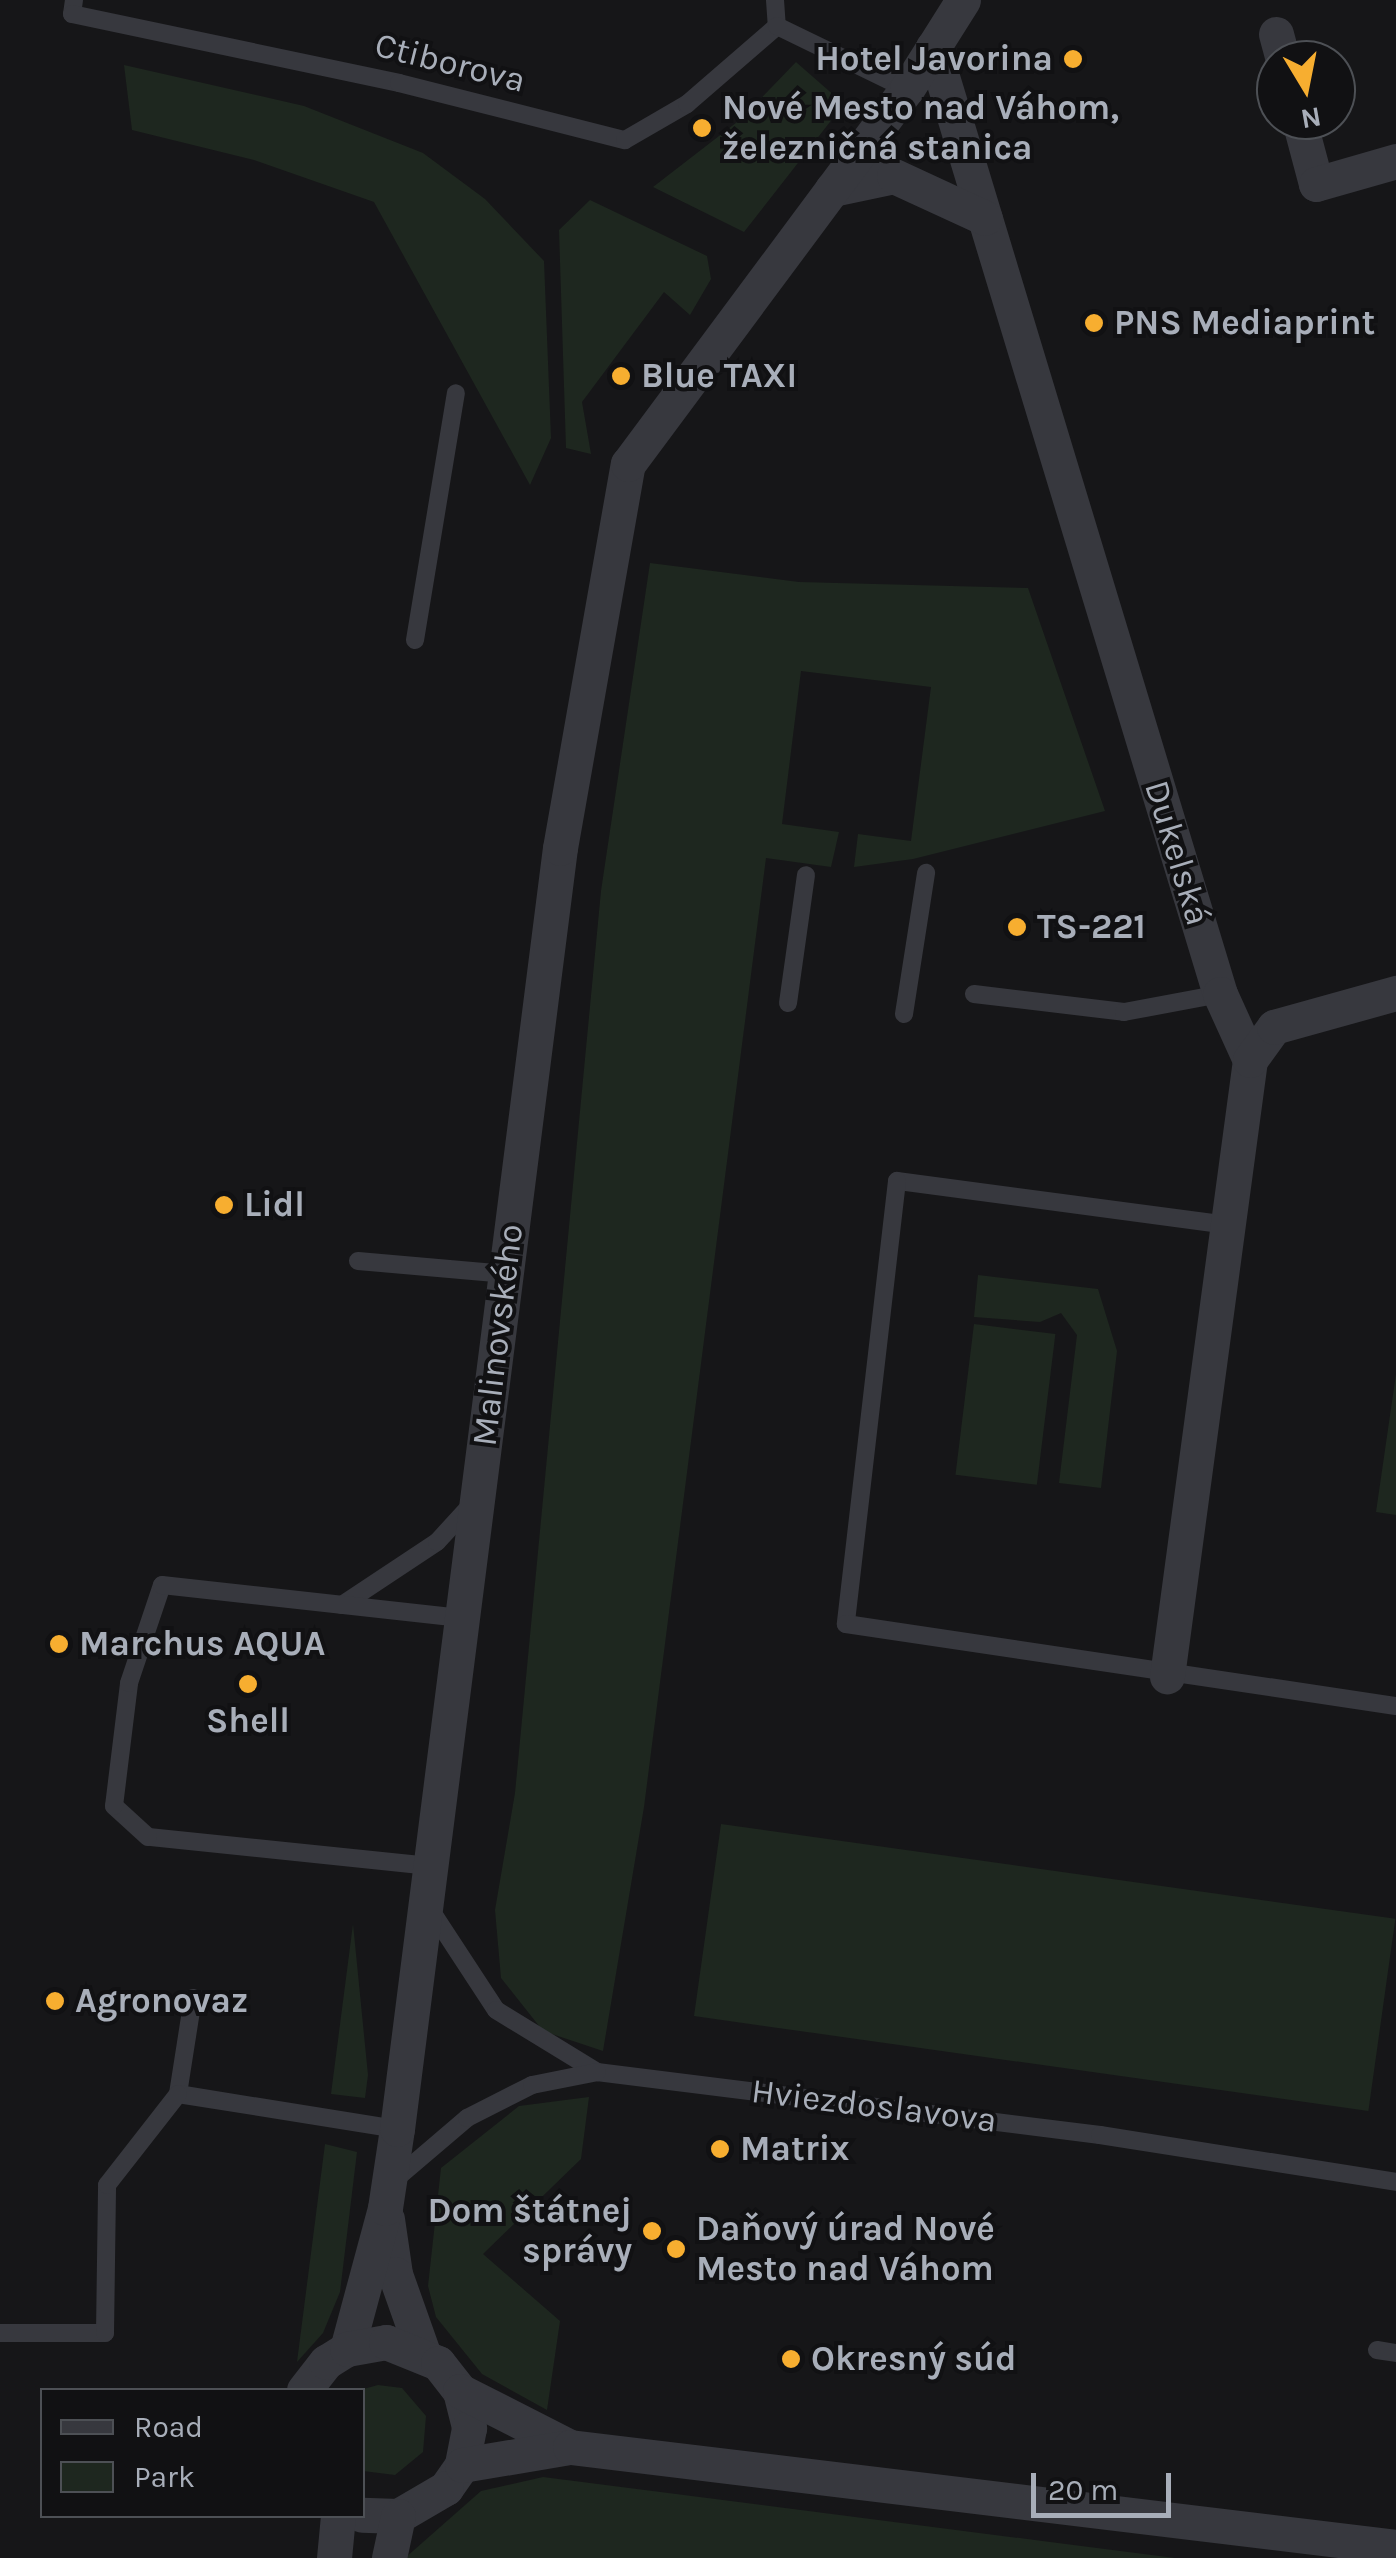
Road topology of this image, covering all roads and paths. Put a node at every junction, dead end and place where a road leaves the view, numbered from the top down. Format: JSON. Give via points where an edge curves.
{"nodes":[{"id":1,"x":776,"y":0,"type":"edge"},
{"id":2,"x":963,"y":0,"type":"edge"},
{"id":3,"x":73,"y":7,"type":"edge"},
{"id":4,"x":776,"y":26,"type":"junction"},
{"id":5,"x":933,"y":47,"type":"junction"},
{"id":6,"x":907,"y":88,"type":"junction"},
{"id":7,"x":1304,"y":140,"type":"edge"},
{"id":8,"x":1396,"y":161,"type":"edge"},
{"id":9,"x":832,"y":189,"type":"junction"},
{"id":10,"x":985,"y":218,"type":"junction"},
{"id":11,"x":456,"y":393,"type":"dead end"},
{"id":12,"x":415,"y":640,"type":"dead end"},
{"id":13,"x":926,"y":873,"type":"dead end"},
{"id":14,"x":806,"y":875,"type":"dead end"},
{"id":15,"x":1396,"y":993,"type":"edge"},
{"id":16,"x":974,"y":994,"type":"dead end"},
{"id":17,"x":1220,"y":994,"type":"junction"},
{"id":18,"x":788,"y":1003,"type":"dead end"},
{"id":19,"x":904,"y":1014,"type":"dead end"},
{"id":20,"x":1250,"y":1060,"type":"junction"},
{"id":21,"x":1228,"y":1226,"type":"junction"},
{"id":22,"x":358,"y":1262,"type":"dead end"},
{"id":23,"x":506,"y":1274,"type":"junction"},
{"id":24,"x":478,"y":1497,"type":"junction"},
{"id":25,"x":342,"y":1606,"type":"junction"},
{"id":26,"x":462,"y":1618,"type":"junction"},
{"id":27,"x":1166,"y":1676,"type":"junction"},
{"id":28,"x":1396,"y":1706,"type":"edge"},
{"id":29,"x":430,"y":1866,"type":"junction"},
{"id":30,"x":425,"y":1902,"type":"junction"},
{"id":31,"x":193,"y":1998,"type":"dead end"},
{"id":32,"x":597,"y":2072,"type":"junction"},
{"id":33,"x":178,"y":2094,"type":"junction"},
{"id":34,"x":397,"y":2130,"type":"junction"},
{"id":35,"x":1396,"y":2182,"type":"edge"},
{"id":36,"x":387,"y":2196,"type":"junction"},
{"id":37,"x":0,"y":2333,"type":"edge"},
{"id":38,"x":348,"y":2349,"type":"junction"},
{"id":39,"x":1376,"y":2350,"type":"dead end"},
{"id":40,"x":423,"y":2353,"type":"junction"},
{"id":41,"x":1396,"y":2353,"type":"edge"},
{"id":42,"x":306,"y":2388,"type":"edge"},
{"id":43,"x":460,"y":2391,"type":"junction"},
{"id":44,"x":570,"y":2448,"type":"junction"},
{"id":45,"x":462,"y":2465,"type":"junction"},
{"id":46,"x":365,"y":2514,"type":"edge"},
{"id":47,"x":398,"y":2516,"type":"junction"},
{"id":48,"x":338,"y":2518,"type":"edge"},
{"id":49,"x":1396,"y":2547,"type":"edge"},
{"id":50,"x":334,"y":2558,"type":"edge"},
{"id":51,"x":389,"y":2558,"type":"edge"}],
"edges":[{"from":1,"to":4,"type":"lane"},
{"from":2,"to":5,"type":"street"},
{"from":3,"to":4,"type":"lane","name":"Ctiborova","via":[[625,140],[687,104]]},
{"from":4,"to":6,"type":"lane"},
{"from":5,"to":6,"type":"street"},
{"from":5,"to":10,"type":"street","name":"Dukelská"},
{"from":6,"to":9,"type":"street"},
{"from":7,"to":8,"type":"street","via":[[1316,184]]},
{"from":9,"to":10,"type":"street","via":[[894,176]]},
{"from":9,"to":23,"type":"street","name":"Malinovského","via":[[628,464],[560,848]]},
{"from":10,"to":17,"type":"street","name":"Dukelská"},
{"from":11,"to":12,"type":"lane"},
{"from":13,"to":19,"type":"lane"},
{"from":14,"to":18,"type":"lane"},
{"from":15,"to":20,"type":"street","via":[[1274,1027]]},
{"from":16,"to":17,"type":"lane","via":[[1124,1012]]},
{"from":17,"to":20,"type":"street","name":"Dukelská"},
{"from":20,"to":21,"type":"street"},
{"from":21,"to":27,"type":"street"},
{"from":21,"to":27,"type":"lane","via":[[897,1181],[846,1624]]},
{"from":22,"to":23,"type":"lane"},
{"from":23,"to":24,"type":"street","name":"Malinovského"},
{"from":24,"to":25,"type":"lane","via":[[437,1542]]},
{"from":24,"to":26,"type":"street","name":"Malinovského"},
{"from":25,"to":26,"type":"lane"},
{"from":25,"to":29,"type":"lane","via":[[162,1584],[129,1682],[114,1806],[148,1837]]},
{"from":26,"to":29,"type":"street","name":"Malinovského"},
{"from":27,"to":28,"type":"lane"},
{"from":29,"to":30,"type":"street","name":"Malinovského"},
{"from":30,"to":32,"type":"lane","name":"Hviezdoslavova","via":[[496,2010]]},
{"from":30,"to":34,"type":"street","name":"Malinovského"},
{"from":31,"to":33,"type":"lane"},
{"from":32,"to":35,"type":"lane","name":"Hviezdoslavova","via":[[1100,2135]]},
{"from":32,"to":36,"type":"lane","via":[[532,2085],[467,2118]]},
{"from":33,"to":34,"type":"lane"},
{"from":33,"to":37,"type":"lane","via":[[107,2184],[105,2333]]},
{"from":34,"to":36,"type":"street","name":"Malinovského"},
{"from":36,"to":38,"type":"street","name":"Malinovského"},
{"from":36,"to":40,"type":"street","name":"Malinovského","via":[[395,2274]]},
{"from":38,"to":40,"type":"street","via":[[386,2342]]},
{"from":38,"to":42,"type":"street","via":[[326,2362]]},
{"from":39,"to":41,"type":"lane"},
{"from":40,"to":43,"type":"street"},
{"from":43,"to":44,"type":"street"},
{"from":43,"to":45,"type":"street","via":[[469,2428]]},
{"from":44,"to":45,"type":"street"},
{"from":44,"to":49,"type":"street"},
{"from":45,"to":47,"type":"street","via":[[424,2506]]},
{"from":46,"to":47,"type":"street"},
{"from":47,"to":51,"type":"street"},
{"from":48,"to":50,"type":"street"}]}
